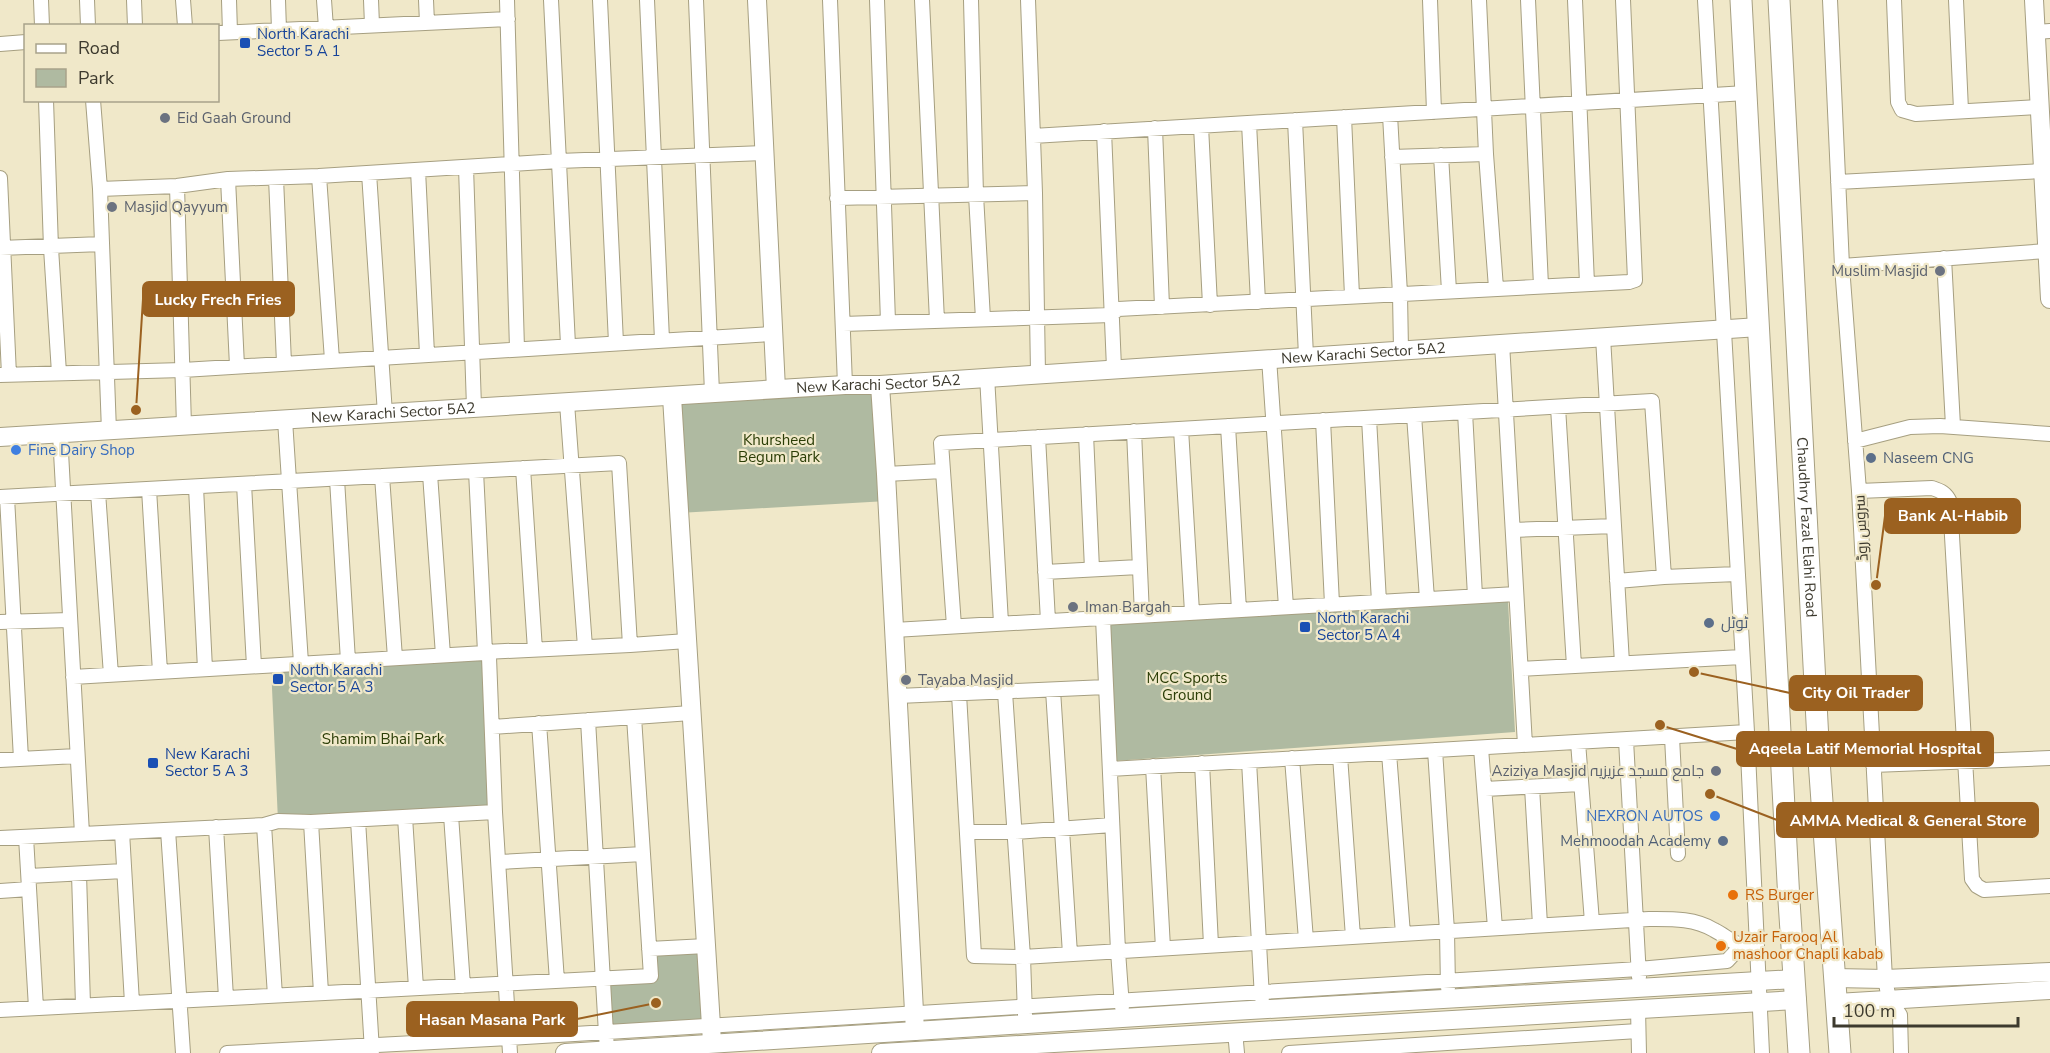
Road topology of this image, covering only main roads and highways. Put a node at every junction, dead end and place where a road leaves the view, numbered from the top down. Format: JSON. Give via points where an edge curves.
{"nodes":[{"id":1,"x":1741,"y":0,"type":"edge"},
{"id":2,"x":1779,"y":0,"type":"edge"},
{"id":3,"x":1782,"y":757,"type":"junction"},
{"id":4,"x":1820,"y":760,"type":"junction"},
{"id":5,"x":1799,"y":1053,"type":"edge"},
{"id":6,"x":1840,"y":1053,"type":"edge"}],
"edges":[{"from":1,"to":3,"type":"main road"},
{"from":2,"to":4,"type":"main road","name":"Chaudhry Fazal Elahi Road"},
{"from":3,"to":4,"type":"main road","via":[[1789,715],[1781,578],[1793,570],[1802,582],[1810,716]]},
{"from":3,"to":5,"type":"main road"},
{"from":4,"to":6,"type":"main road","name":"Chaudhry Fazal Elahi Road"}]}
